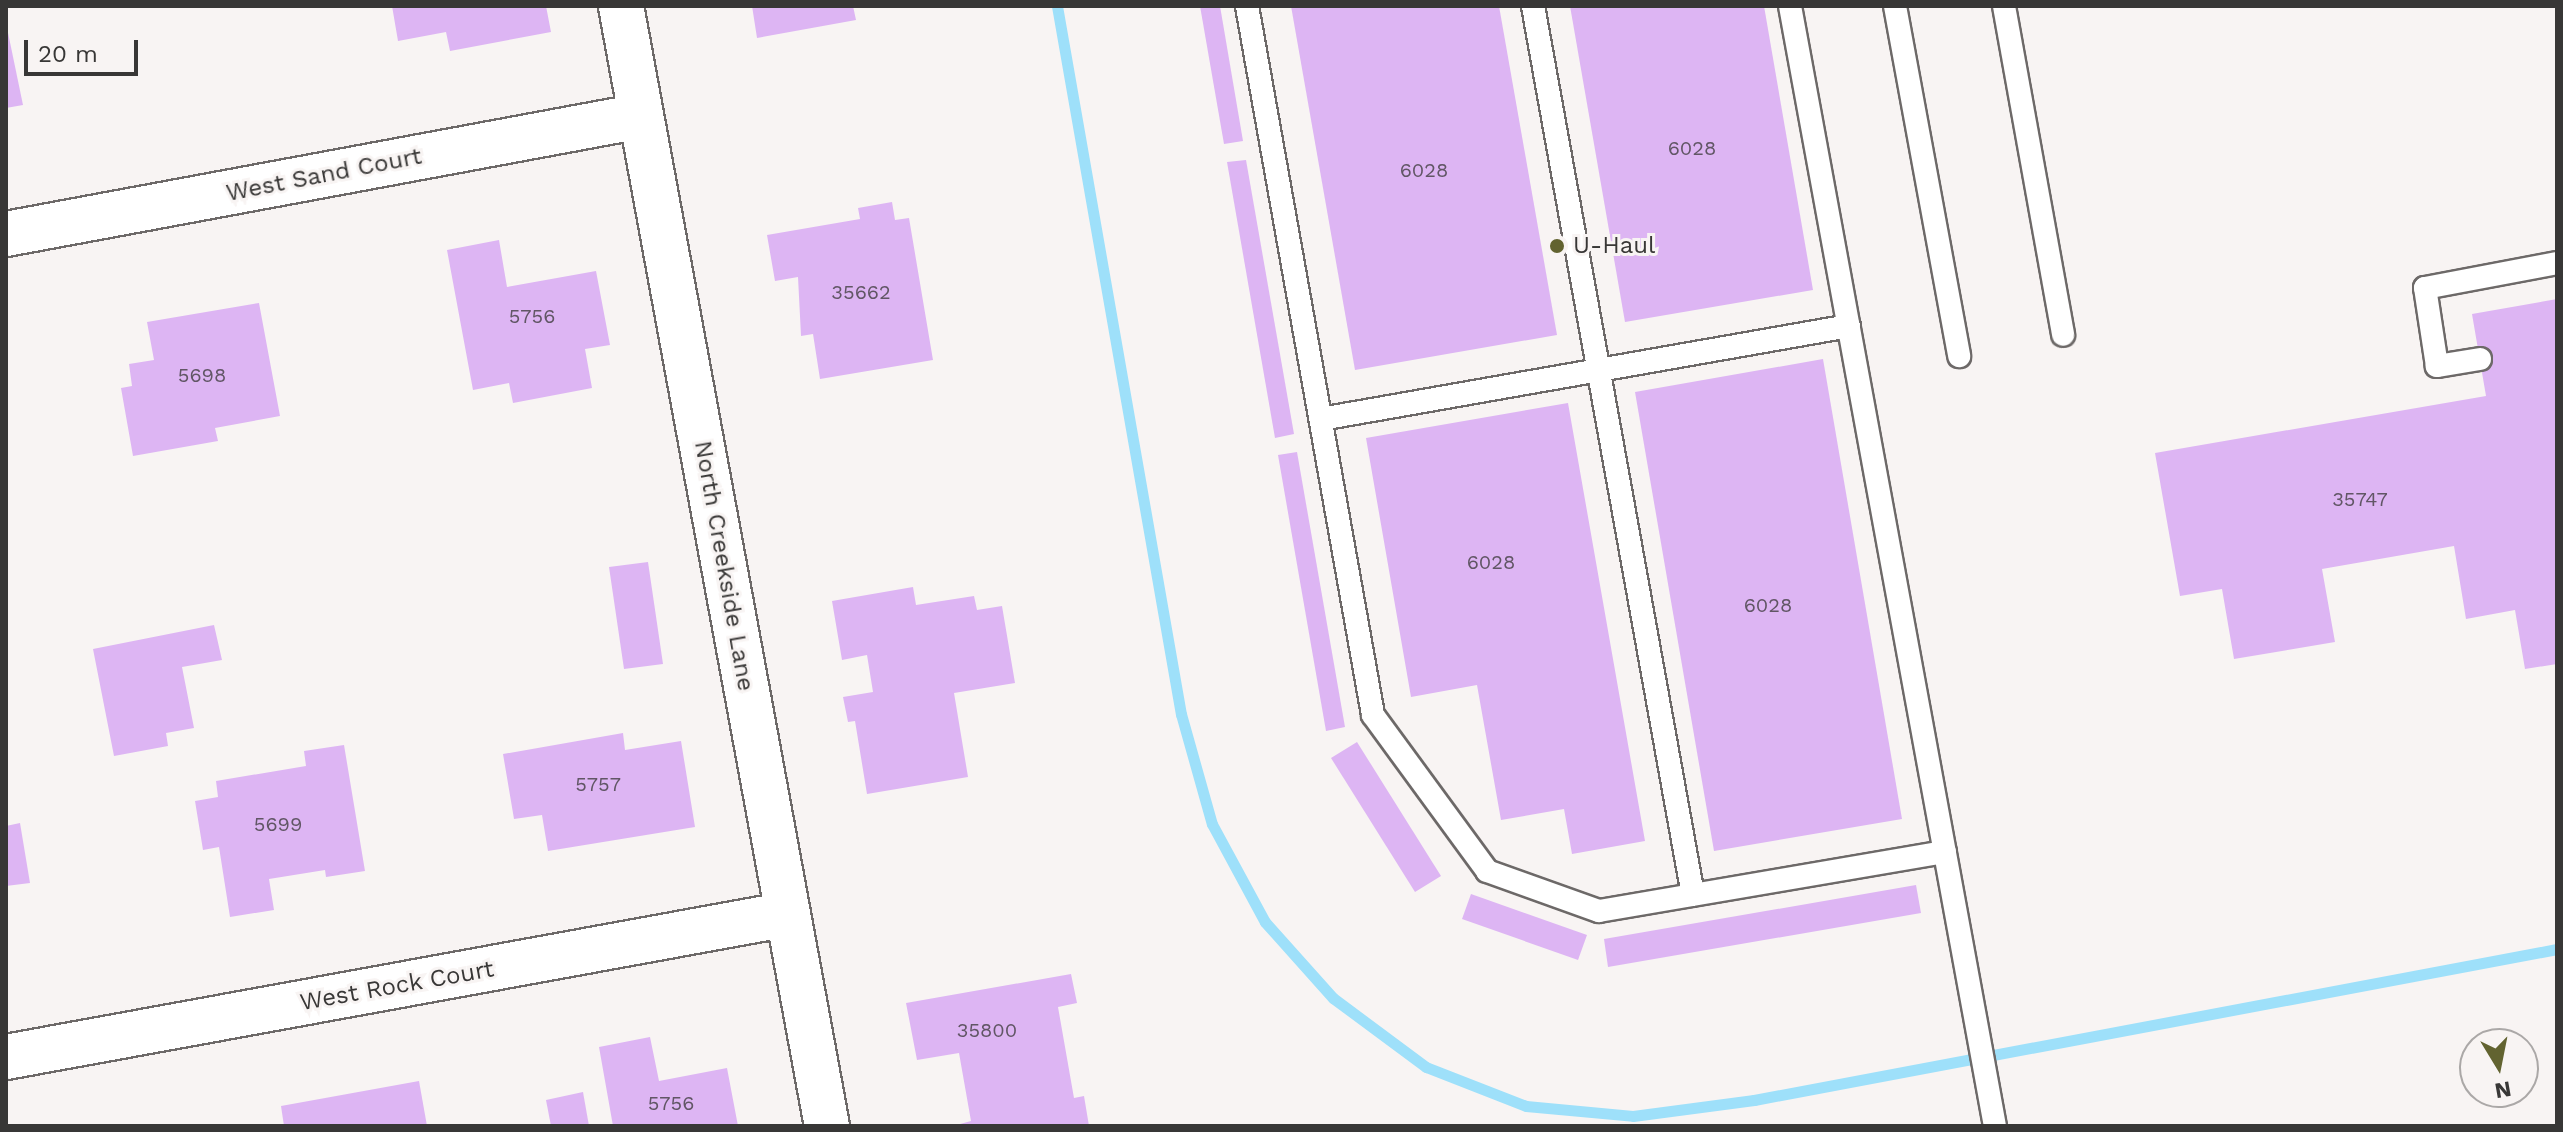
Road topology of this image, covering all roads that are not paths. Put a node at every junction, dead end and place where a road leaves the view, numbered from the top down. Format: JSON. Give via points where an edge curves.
{"nodes":[{"id":1,"x":621,"y":6,"type":"edge"},
{"id":2,"x":1247,"y":6,"type":"edge"},
{"id":3,"x":1533,"y":6,"type":"edge"},
{"id":4,"x":1790,"y":6,"type":"edge"},
{"id":5,"x":1895,"y":6,"type":"edge"},
{"id":6,"x":2004,"y":6,"type":"edge"},
{"id":7,"x":641,"y":116,"type":"junction"},
{"id":8,"x":6,"y":234,"type":"edge"},
{"id":9,"x":2557,"y":263,"type":"edge"},
{"id":10,"x":1849,"y":326,"type":"junction"},
{"id":11,"x":2063,"y":335,"type":"dead end"},
{"id":12,"x":1959,"y":356,"type":"dead end"},
{"id":13,"x":2480,"y":359,"type":"dead end"},
{"id":14,"x":1598,"y":371,"type":"junction"},
{"id":15,"x":1321,"y":419,"type":"junction"},
{"id":16,"x":1945,"y":852,"type":"junction"},
{"id":17,"x":1693,"y":895,"type":"junction"},
{"id":18,"x":788,"y":914,"type":"junction"},
{"id":19,"x":6,"y":1057,"type":"edge"},
{"id":20,"x":827,"y":1126,"type":"edge"},
{"id":21,"x":1995,"y":1126,"type":"edge"}],
"edges":[{"from":1,"to":7,"type":"street","name":"North Creekside Lane"},
{"from":2,"to":15,"type":"lane"},
{"from":3,"to":14,"type":"lane"},
{"from":4,"to":10,"type":"lane"},
{"from":5,"to":12,"type":"lane"},
{"from":6,"to":11,"type":"lane"},
{"from":7,"to":8,"type":"street","name":"West Sand Court"},
{"from":7,"to":18,"type":"street","name":"North Creekside Lane"},
{"from":9,"to":13,"type":"lane","via":[[2425,288],[2437,366]]},
{"from":10,"to":14,"type":"lane"},
{"from":10,"to":16,"type":"lane"},
{"from":14,"to":15,"type":"lane"},
{"from":14,"to":17,"type":"lane"},
{"from":15,"to":17,"type":"lane","via":[[1373,715],[1487,871],[1599,911]]},
{"from":16,"to":17,"type":"lane"},
{"from":16,"to":21,"type":"lane"},
{"from":18,"to":19,"type":"street","name":"West Rock Court"},
{"from":18,"to":20,"type":"street","name":"North Creekside Lane"}]}
